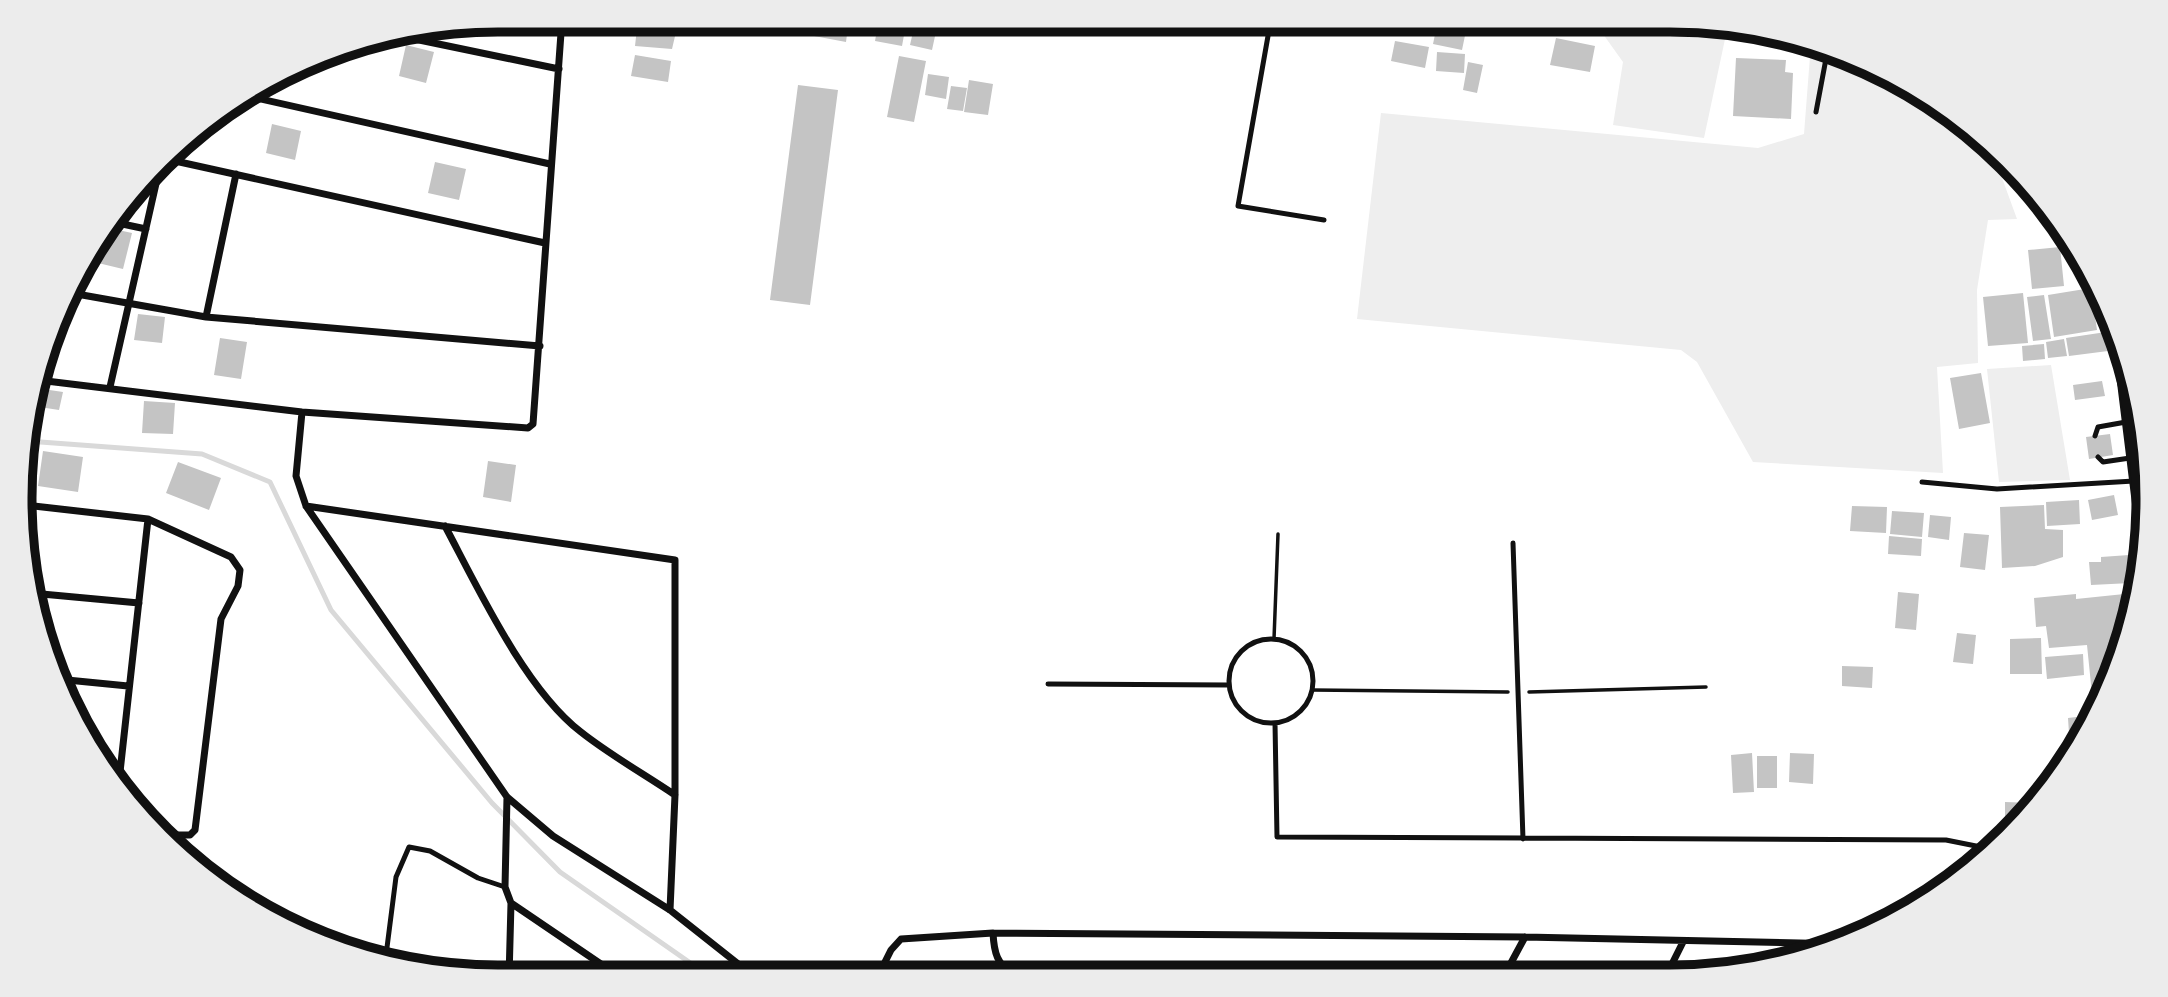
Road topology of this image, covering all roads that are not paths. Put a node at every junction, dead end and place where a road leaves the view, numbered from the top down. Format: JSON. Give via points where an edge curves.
{"nodes":[{"id":1,"x":561,"y":32,"type":"edge"},
{"id":2,"x":1269,"y":32,"type":"edge"},
{"id":3,"x":414,"y":39,"type":"edge"},
{"id":4,"x":1826,"y":58,"type":"edge"},
{"id":5,"x":559,"y":69,"type":"junction"},
{"id":6,"x":258,"y":98,"type":"edge"},
{"id":7,"x":1816,"y":112,"type":"dead end"},
{"id":8,"x":176,"y":161,"type":"edge"},
{"id":9,"x":550,"y":164,"type":"junction"},
{"id":10,"x":236,"y":174,"type":"junction"},
{"id":11,"x":157,"y":180,"type":"edge"},
{"id":12,"x":1324,"y":220,"type":"dead end"},
{"id":13,"x":121,"y":224,"type":"edge"},
{"id":14,"x":146,"y":229,"type":"junction"},
{"id":15,"x":545,"y":243,"type":"junction"},
{"id":16,"x":79,"y":294,"type":"edge"},
{"id":17,"x":131,"y":305,"type":"junction"},
{"id":18,"x":206,"y":317,"type":"junction"},
{"id":19,"x":540,"y":346,"type":"junction"},
{"id":20,"x":46,"y":381,"type":"edge"},
{"id":21,"x":110,"y":387,"type":"junction"},
{"id":22,"x":2126,"y":400,"type":"edge"},
{"id":23,"x":302,"y":412,"type":"junction"},
{"id":24,"x":2129,"y":421,"type":"junction"},
{"id":25,"x":2095,"y":436,"type":"dead end"},
{"id":26,"x":2098,"y":457,"type":"dead end"},
{"id":27,"x":2134,"y":458,"type":"junction"},
{"id":28,"x":2136,"y":473,"type":"edge"},
{"id":29,"x":2136,"y":481,"type":"edge"},
{"id":30,"x":1922,"y":482,"type":"dead end"},
{"id":31,"x":32,"y":506,"type":"edge"},
{"id":32,"x":306,"y":506,"type":"junction"},
{"id":33,"x":148,"y":519,"type":"junction"},
{"id":34,"x":445,"y":526,"type":"junction"},
{"id":35,"x":1513,"y":543,"type":"dead end"},
{"id":36,"x":41,"y":594,"type":"edge"},
{"id":37,"x":139,"y":603,"type":"junction"},
{"id":38,"x":68,"y":680,"type":"edge"},
{"id":39,"x":1048,"y":684,"type":"dead end"},
{"id":40,"x":1229,"y":685,"type":"junction"},
{"id":41,"x":128,"y":686,"type":"junction"},
{"id":42,"x":1275,"y":723,"type":"junction"},
{"id":43,"x":120,"y":772,"type":"edge"},
{"id":44,"x":675,"y":795,"type":"junction"},
{"id":45,"x":507,"y":797,"type":"junction"},
{"id":46,"x":175,"y":835,"type":"edge"},
{"id":47,"x":1523,"y":839,"type":"junction"},
{"id":48,"x":1980,"y":847,"type":"edge"},
{"id":49,"x":505,"y":887,"type":"junction"},
{"id":50,"x":511,"y":903,"type":"junction"},
{"id":51,"x":670,"y":911,"type":"junction"},
{"id":52,"x":993,"y":933,"type":"junction"},
{"id":53,"x":1525,"y":937,"type":"junction"},
{"id":54,"x":1683,"y":942,"type":"junction"},
{"id":55,"x":1811,"y":944,"type":"edge"},
{"id":56,"x":387,"y":952,"type":"edge"},
{"id":57,"x":509,"y":965,"type":"edge"},
{"id":58,"x":602,"y":965,"type":"edge"},
{"id":59,"x":739,"y":965,"type":"edge"},
{"id":60,"x":884,"y":965,"type":"edge"},
{"id":61,"x":999,"y":965,"type":"edge"},
{"id":62,"x":1510,"y":965,"type":"edge"},
{"id":63,"x":1672,"y":965,"type":"edge"}],
"edges":[{"from":1,"to":5,"type":"street"},
{"from":2,"to":12,"type":"lane","via":[[1238,206]]},
{"from":3,"to":5,"type":"street"},
{"from":4,"to":7,"type":"lane"},
{"from":5,"to":9,"type":"street"},
{"from":6,"to":9,"type":"street"},
{"from":8,"to":10,"type":"street"},
{"from":9,"to":15,"type":"street"},
{"from":10,"to":15,"type":"street"},
{"from":10,"to":18,"type":"street"},
{"from":11,"to":14,"type":"street"},
{"from":13,"to":14,"type":"street"},
{"from":14,"to":17,"type":"street"},
{"from":15,"to":19,"type":"street"},
{"from":16,"to":17,"type":"street"},
{"from":17,"to":18,"type":"street"},
{"from":17,"to":21,"type":"street"},
{"from":18,"to":19,"type":"street"},
{"from":19,"to":23,"type":"street","via":[[536,419],[528,428]]},
{"from":20,"to":21,"type":"street"},
{"from":21,"to":23,"type":"street"},
{"from":22,"to":24,"type":"main road"},
{"from":23,"to":32,"type":"street","via":[[296,476]]},
{"from":24,"to":25,"type":"lane","via":[[2098,427]]},
{"from":24,"to":27,"type":"main road"},
{"from":26,"to":27,"type":"lane","via":[[2103,462]]},
{"from":27,"to":28,"type":"main road"},
{"from":29,"to":30,"type":"lane","via":[[1997,489]]},
{"from":31,"to":33,"type":"street"},
{"from":32,"to":34,"type":"street"},
{"from":32,"to":45,"type":"street"},
{"from":33,"to":37,"type":"street"},
{"from":33,"to":46,"type":"street","via":[[231,557],[240,570],[238,586],[222,618],[195,830],[190,835]]},
{"from":34,"to":44,"type":"street","via":[[491,614],[546,697],[579,732]]},
{"from":34,"to":44,"type":"street","via":[[674,560]]},
{"from":35,"to":47,"type":"lane"},
{"from":36,"to":37,"type":"street"},
{"from":37,"to":41,"type":"street"},
{"from":38,"to":41,"type":"street"},
{"from":39,"to":40,"type":"lane"},
{"from":40,"to":42,"type":"lane","via":[[1240,709],[1262,722]]},
{"from":40,"to":42,"type":"lane","via":[[1235,660],[1254,642],[1274,639],[1303,653],[1313,677],[1307,702],[1288,720]]},
{"from":41,"to":43,"type":"street"},
{"from":42,"to":47,"type":"lane","via":[[1277,836]]},
{"from":44,"to":51,"type":"street"},
{"from":45,"to":49,"type":"street"},
{"from":45,"to":51,"type":"street","via":[[553,836]]},
{"from":47,"to":48,"type":"lane","via":[[1946,840]]},
{"from":49,"to":50,"type":"street"},
{"from":49,"to":56,"type":"lane","via":[[478,878],[430,851],[409,847],[396,877]]},
{"from":50,"to":57,"type":"street"},
{"from":50,"to":58,"type":"street"},
{"from":51,"to":59,"type":"street"},
{"from":52,"to":53,"type":"street"},
{"from":52,"to":60,"type":"street","via":[[901,939]]},
{"from":52,"to":61,"type":"street"},
{"from":53,"to":54,"type":"street"},
{"from":53,"to":62,"type":"street"},
{"from":54,"to":55,"type":"street"},
{"from":54,"to":63,"type":"street"}]}
